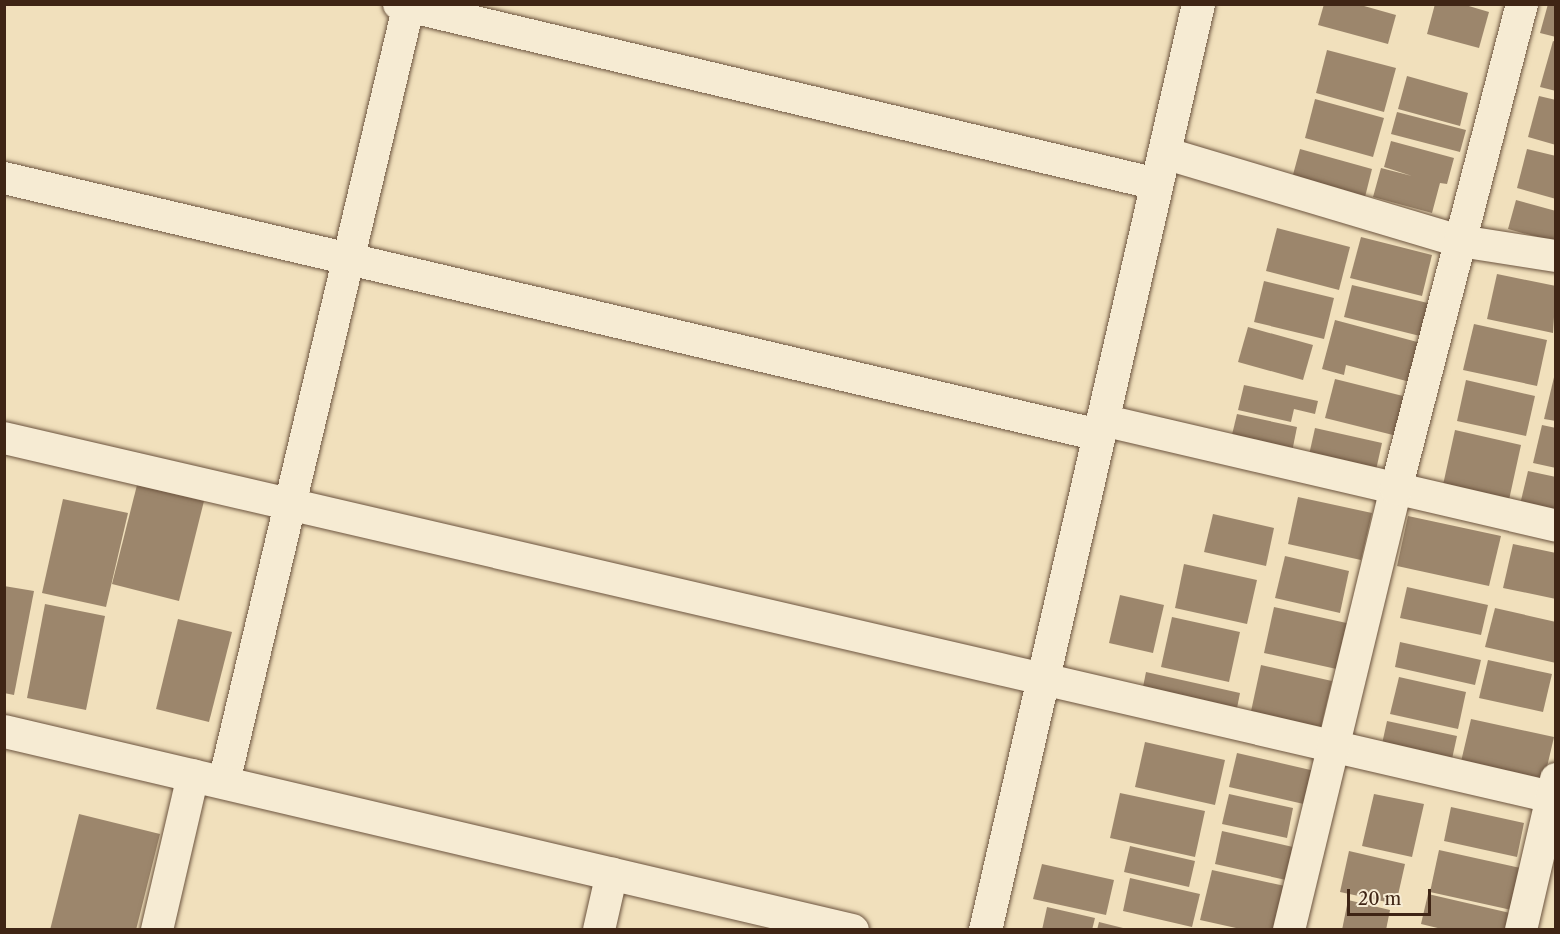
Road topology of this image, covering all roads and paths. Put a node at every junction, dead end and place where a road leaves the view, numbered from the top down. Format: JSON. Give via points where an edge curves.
{"nodes":[{"id":1,"x":1198,"y":4,"type":"edge"},
{"id":2,"x":1522,"y":4,"type":"edge"},
{"id":3,"x":406,"y":5,"type":"edge"},
{"id":4,"x":1160,"y":168,"type":"junction"},
{"id":5,"x":4,"y":178,"type":"edge"},
{"id":6,"x":1460,"y":241,"type":"junction"},
{"id":7,"x":1556,"y":256,"type":"edge"},
{"id":8,"x":349,"y":259,"type":"junction"},
{"id":9,"x":1100,"y":427,"type":"junction"},
{"id":10,"x":4,"y":438,"type":"edge"},
{"id":11,"x":1396,"y":489,"type":"junction"},
{"id":12,"x":290,"y":504,"type":"junction"},
{"id":13,"x":1556,"y":526,"type":"edge"},
{"id":14,"x":1042,"y":677,"type":"junction"},
{"id":15,"x":4,"y":731,"type":"edge"},
{"id":16,"x":1333,"y":746,"type":"junction"},
{"id":17,"x":208,"y":779,"type":"junction"},
{"id":18,"x":1554,"y":792,"type":"edge"},
{"id":19,"x":612,"y":873,"type":"junction"},
{"id":20,"x":157,"y":930,"type":"edge"},
{"id":21,"x":599,"y":930,"type":"edge"},
{"id":22,"x":852,"y":930,"type":"edge"},
{"id":23,"x":985,"y":930,"type":"edge"},
{"id":24,"x":1289,"y":930,"type":"edge"},
{"id":25,"x":1521,"y":930,"type":"edge"}],
"edges":[{"from":1,"to":4,"type":"street"},
{"from":2,"to":6,"type":"street"},
{"from":3,"to":4,"type":"street"},
{"from":3,"to":8,"type":"street"},
{"from":4,"to":6,"type":"street"},
{"from":4,"to":9,"type":"street"},
{"from":5,"to":8,"type":"street"},
{"from":6,"to":7,"type":"street"},
{"from":6,"to":11,"type":"street"},
{"from":8,"to":9,"type":"street"},
{"from":8,"to":12,"type":"street"},
{"from":9,"to":11,"type":"street"},
{"from":9,"to":14,"type":"street"},
{"from":10,"to":12,"type":"street"},
{"from":11,"to":13,"type":"street"},
{"from":11,"to":16,"type":"street"},
{"from":12,"to":14,"type":"street"},
{"from":12,"to":17,"type":"street"},
{"from":14,"to":16,"type":"street"},
{"from":14,"to":23,"type":"street"},
{"from":15,"to":17,"type":"street"},
{"from":16,"to":18,"type":"street"},
{"from":16,"to":24,"type":"street"},
{"from":17,"to":19,"type":"street"},
{"from":17,"to":20,"type":"street"},
{"from":18,"to":25,"type":"street"},
{"from":19,"to":21,"type":"street"},
{"from":19,"to":22,"type":"street"}]}
